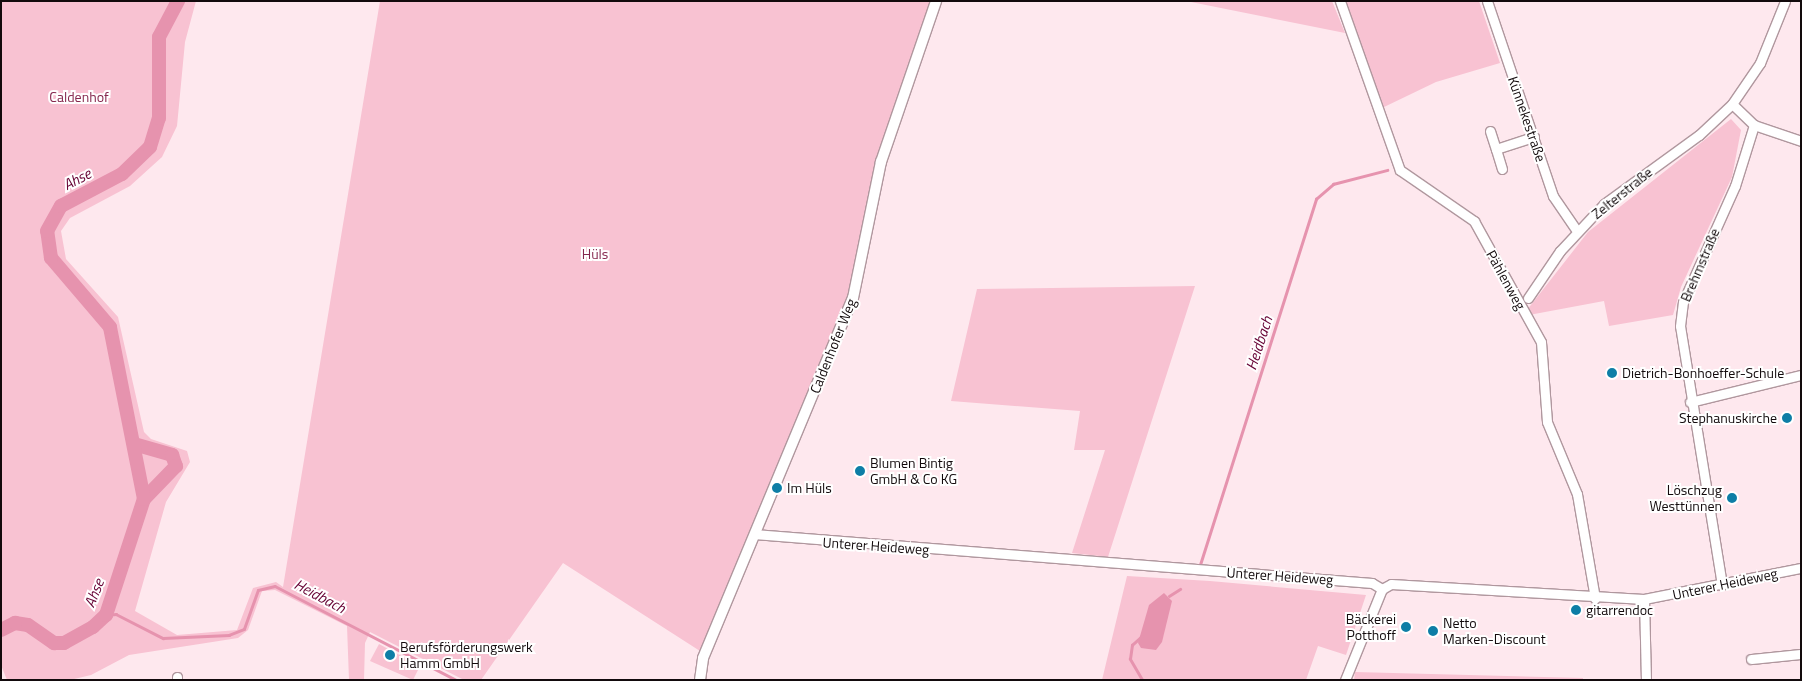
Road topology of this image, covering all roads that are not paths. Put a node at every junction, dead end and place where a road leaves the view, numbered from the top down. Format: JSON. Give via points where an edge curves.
{"nodes":[{"id":1,"x":936,"y":1,"type":"edge"},
{"id":2,"x":1340,"y":1,"type":"edge"},
{"id":3,"x":1487,"y":1,"type":"edge"},
{"id":4,"x":1785,"y":1,"type":"edge"},
{"id":5,"x":1732,"y":104,"type":"junction"},
{"id":6,"x":1754,"y":125,"type":"junction"},
{"id":7,"x":1490,"y":131,"type":"dead end"},
{"id":8,"x":1534,"y":137,"type":"junction"},
{"id":9,"x":1801,"y":141,"type":"edge"},
{"id":10,"x":1496,"y":149,"type":"junction"},
{"id":11,"x":1502,"y":169,"type":"dead end"},
{"id":12,"x":1577,"y":231,"type":"junction"},
{"id":13,"x":1528,"y":298,"type":"dead end"},
{"id":14,"x":1801,"y":375,"type":"edge"},
{"id":15,"x":1690,"y":402,"type":"junction"},
{"id":16,"x":754,"y":534,"type":"junction"},
{"id":17,"x":1801,"y":568,"type":"edge"},
{"id":18,"x":1722,"y":585,"type":"junction"},
{"id":19,"x":1382,"y":589,"type":"junction"},
{"id":20,"x":1595,"y":598,"type":"junction"},
{"id":21,"x":1644,"y":599,"type":"junction"},
{"id":22,"x":1801,"y":654,"type":"edge"},
{"id":23,"x":1751,"y":659,"type":"dead end"},
{"id":24,"x":700,"y":680,"type":"edge"},
{"id":25,"x":1345,"y":680,"type":"edge"},
{"id":26,"x":1646,"y":680,"type":"edge"}],
"edges":[{"from":1,"to":16,"type":"main road","name":"Caldenhofer Weg","via":[[881,162],[854,298]]},
{"from":2,"to":20,"type":"street","name":"Pählenweg","via":[[1400,170],[1474,221],[1541,342],[1547,422],[1577,494]]},
{"from":3,"to":8,"type":"street","name":"Künnekestraße"},
{"from":4,"to":5,"type":"street","via":[[1760,63]]},
{"from":5,"to":6,"type":"street"},
{"from":5,"to":12,"type":"street","name":"Zelterstraße","via":[[1699,135],[1604,204]]},
{"from":6,"to":9,"type":"street"},
{"from":6,"to":15,"type":"street","name":"Brehmstraße","via":[[1735,186],[1683,302],[1680,342]]},
{"from":7,"to":10,"type":"street"},
{"from":8,"to":10,"type":"street"},
{"from":8,"to":12,"type":"street","name":"Künnekestraße","via":[[1553,196]]},
{"from":10,"to":11,"type":"street"},
{"from":12,"to":13,"type":"street","name":"Zelterstraße"},
{"from":14,"to":15,"type":"street"},
{"from":15,"to":18,"type":"street","name":"Brehmstraße"},
{"from":16,"to":19,"type":"street","name":"Unterer Heideweg","via":[[1372,583]]},
{"from":16,"to":24,"type":"main road","name":"Caldenhofer Weg","via":[[703,658]]},
{"from":17,"to":18,"type":"street","name":"Unterer Heideweg"},
{"from":18,"to":21,"type":"street","name":"Unterer Heideweg"},
{"from":19,"to":20,"type":"street","name":"Unterer Heideweg","via":[[1391,584]]},
{"from":19,"to":25,"type":"street"},
{"from":20,"to":21,"type":"street","name":"Unterer Heideweg"},
{"from":21,"to":26,"type":"street"},
{"from":22,"to":23,"type":"street"}]}
